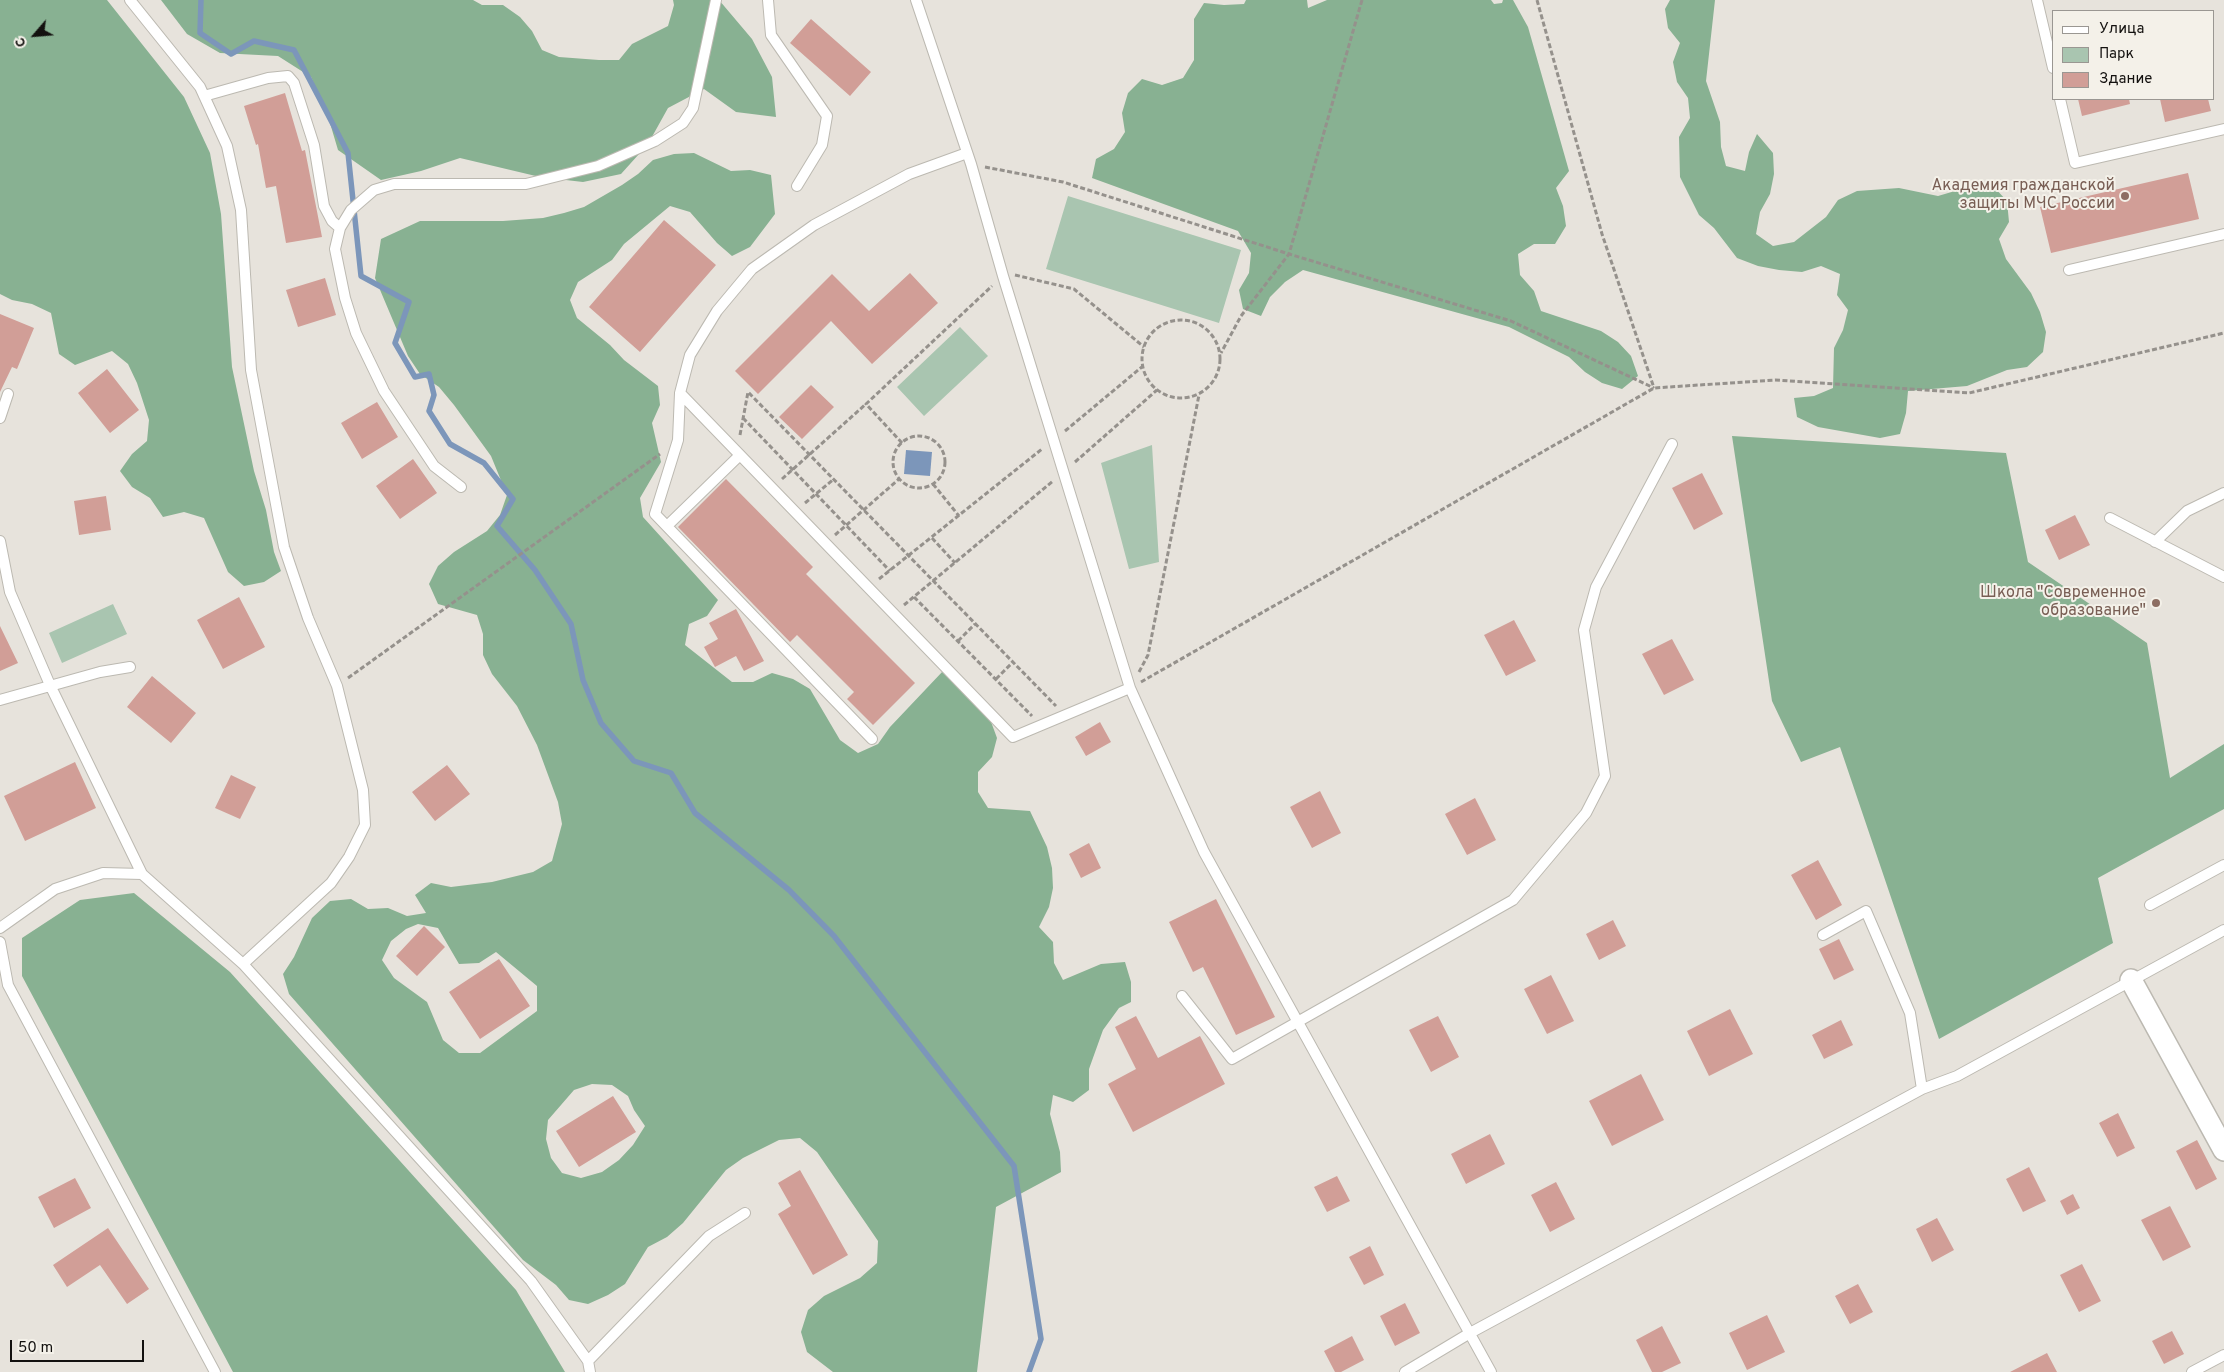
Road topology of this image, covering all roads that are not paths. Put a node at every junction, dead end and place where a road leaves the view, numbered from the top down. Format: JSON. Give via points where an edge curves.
{"nodes":[{"id":1,"x":130,"y":0,"type":"edge"},
{"id":2,"x":716,"y":0,"type":"edge"},
{"id":3,"x":768,"y":0,"type":"edge"},
{"id":4,"x":916,"y":0,"type":"edge"},
{"id":5,"x":2037,"y":0,"type":"edge"},
{"id":6,"x":2052,"y":64,"type":"edge"},
{"id":7,"x":204,"y":96,"type":"junction"},
{"id":8,"x":2060,"y":100,"type":"edge"},
{"id":9,"x":2224,"y":129,"type":"edge"},
{"id":10,"x":967,"y":153,"type":"junction"},
{"id":11,"x":797,"y":186,"type":"dead end"},
{"id":12,"x":340,"y":228,"type":"junction"},
{"id":13,"x":2224,"y":234,"type":"edge"},
{"id":14,"x":2069,"y":270,"type":"dead end"},
{"id":15,"x":680,"y":393,"type":"junction"},
{"id":16,"x":8,"y":394,"type":"dead end"},
{"id":17,"x":0,"y":418,"type":"edge"},
{"id":18,"x":1672,"y":444,"type":"dead end"},
{"id":19,"x":738,"y":453,"type":"junction"},
{"id":20,"x":461,"y":487,"type":"dead end"},
{"id":21,"x":2224,"y":493,"type":"edge"},
{"id":22,"x":2110,"y":518,"type":"dead end"},
{"id":23,"x":667,"y":526,"type":"junction"},
{"id":24,"x":0,"y":541,"type":"edge"},
{"id":25,"x":2155,"y":542,"type":"junction"},
{"id":26,"x":2224,"y":577,"type":"edge"},
{"id":27,"x":130,"y":667,"type":"dead end"},
{"id":28,"x":50,"y":685,"type":"junction"},
{"id":29,"x":1130,"y":688,"type":"junction"},
{"id":30,"x":0,"y":700,"type":"edge"},
{"id":31,"x":872,"y":739,"type":"dead end"},
{"id":32,"x":2224,"y":866,"type":"edge"},
{"id":33,"x":142,"y":874,"type":"junction"},
{"id":34,"x":2150,"y":905,"type":"dead end"},
{"id":35,"x":0,"y":928,"type":"edge"},
{"id":36,"x":2224,"y":930,"type":"edge"},
{"id":37,"x":1824,"y":935,"type":"dead end"},
{"id":38,"x":0,"y":942,"type":"edge"},
{"id":39,"x":242,"y":964,"type":"junction"},
{"id":40,"x":2131,"y":980,"type":"junction"},
{"id":41,"x":1182,"y":996,"type":"dead end"},
{"id":42,"x":1297,"y":1022,"type":"junction"},
{"id":43,"x":1922,"y":1089,"type":"junction"},
{"id":44,"x":2224,"y":1150,"type":"edge"},
{"id":45,"x":745,"y":1213,"type":"dead end"},
{"id":46,"x":1470,"y":1333,"type":"junction"},
{"id":47,"x":2224,"y":1355,"type":"edge"},
{"id":48,"x":588,"y":1361,"type":"junction"},
{"id":49,"x":216,"y":1372,"type":"edge"},
{"id":50,"x":590,"y":1372,"type":"edge"},
{"id":51,"x":1405,"y":1372,"type":"edge"},
{"id":52,"x":1491,"y":1372,"type":"edge"},
{"id":53,"x":2192,"y":1372,"type":"edge"}],
"edges":[{"from":1,"to":7,"type":"lane"},
{"from":2,"to":12,"type":"lane","via":[[694,108],[683,123],[655,140],[598,166],[526,184],[394,184],[374,190],[351,210]]},
{"from":3,"to":11,"type":"lane","via":[[771,35],[827,116],[822,145]]},
{"from":4,"to":10,"type":"lane"},
{"from":5,"to":6,"type":"lane"},
{"from":7,"to":12,"type":"lane","via":[[268,78],[288,76],[294,83],[314,145],[324,206]]},
{"from":7,"to":39,"type":"lane","via":[[227,146],[241,210],[251,370],[284,547],[308,618],[337,686],[363,790],[365,826],[331,883]]},
{"from":8,"to":9,"type":"lane","via":[[2075,162]]},
{"from":10,"to":15,"type":"lane","via":[[910,174],[822,221],[752,269],[717,311],[690,355]]},
{"from":10,"to":29,"type":"lane"},
{"from":12,"to":20,"type":"lane","via":[[335,249],[356,333],[384,391],[434,466]]},
{"from":13,"to":14,"type":"lane"},
{"from":15,"to":19,"type":"lane"},
{"from":15,"to":23,"type":"lane","via":[[678,440],[655,514]]},
{"from":16,"to":17,"type":"lane"},
{"from":18,"to":42,"type":"lane","via":[[1596,587],[1584,630],[1606,776],[1586,812],[1513,900]]},
{"from":19,"to":23,"type":"lane"},
{"from":19,"to":29,"type":"lane","via":[[1013,737]]},
{"from":21,"to":25,"type":"lane","via":[[2187,511]]},
{"from":22,"to":25,"type":"lane"},
{"from":23,"to":31,"type":"lane"},
{"from":24,"to":28,"type":"lane","via":[[10,592]]},
{"from":25,"to":26,"type":"lane"},
{"from":27,"to":28,"type":"lane"},
{"from":28,"to":30,"type":"lane"},
{"from":28,"to":33,"type":"lane"},
{"from":29,"to":42,"type":"lane","via":[[1204,852]]},
{"from":32,"to":34,"type":"lane"},
{"from":33,"to":35,"type":"lane","via":[[103,874],[55,889]]},
{"from":33,"to":39,"type":"lane"},
{"from":36,"to":40,"type":"lane"},
{"from":37,"to":43,"type":"lane","via":[[1866,911],[1910,1013]]},
{"from":38,"to":49,"type":"lane","via":[[8,985]]},
{"from":39,"to":48,"type":"lane","via":[[531,1281]]},
{"from":40,"to":43,"type":"lane","via":[[1957,1076]]},
{"from":40,"to":44,"type":"street"},
{"from":41,"to":42,"type":"lane","via":[[1232,1058]]},
{"from":42,"to":46,"type":"lane"},
{"from":43,"to":46,"type":"lane"},
{"from":45,"to":48,"type":"lane","via":[[709,1236]]},
{"from":46,"to":51,"type":"lane"},
{"from":46,"to":52,"type":"lane"},
{"from":47,"to":53,"type":"lane"},
{"from":48,"to":50,"type":"lane"}]}
